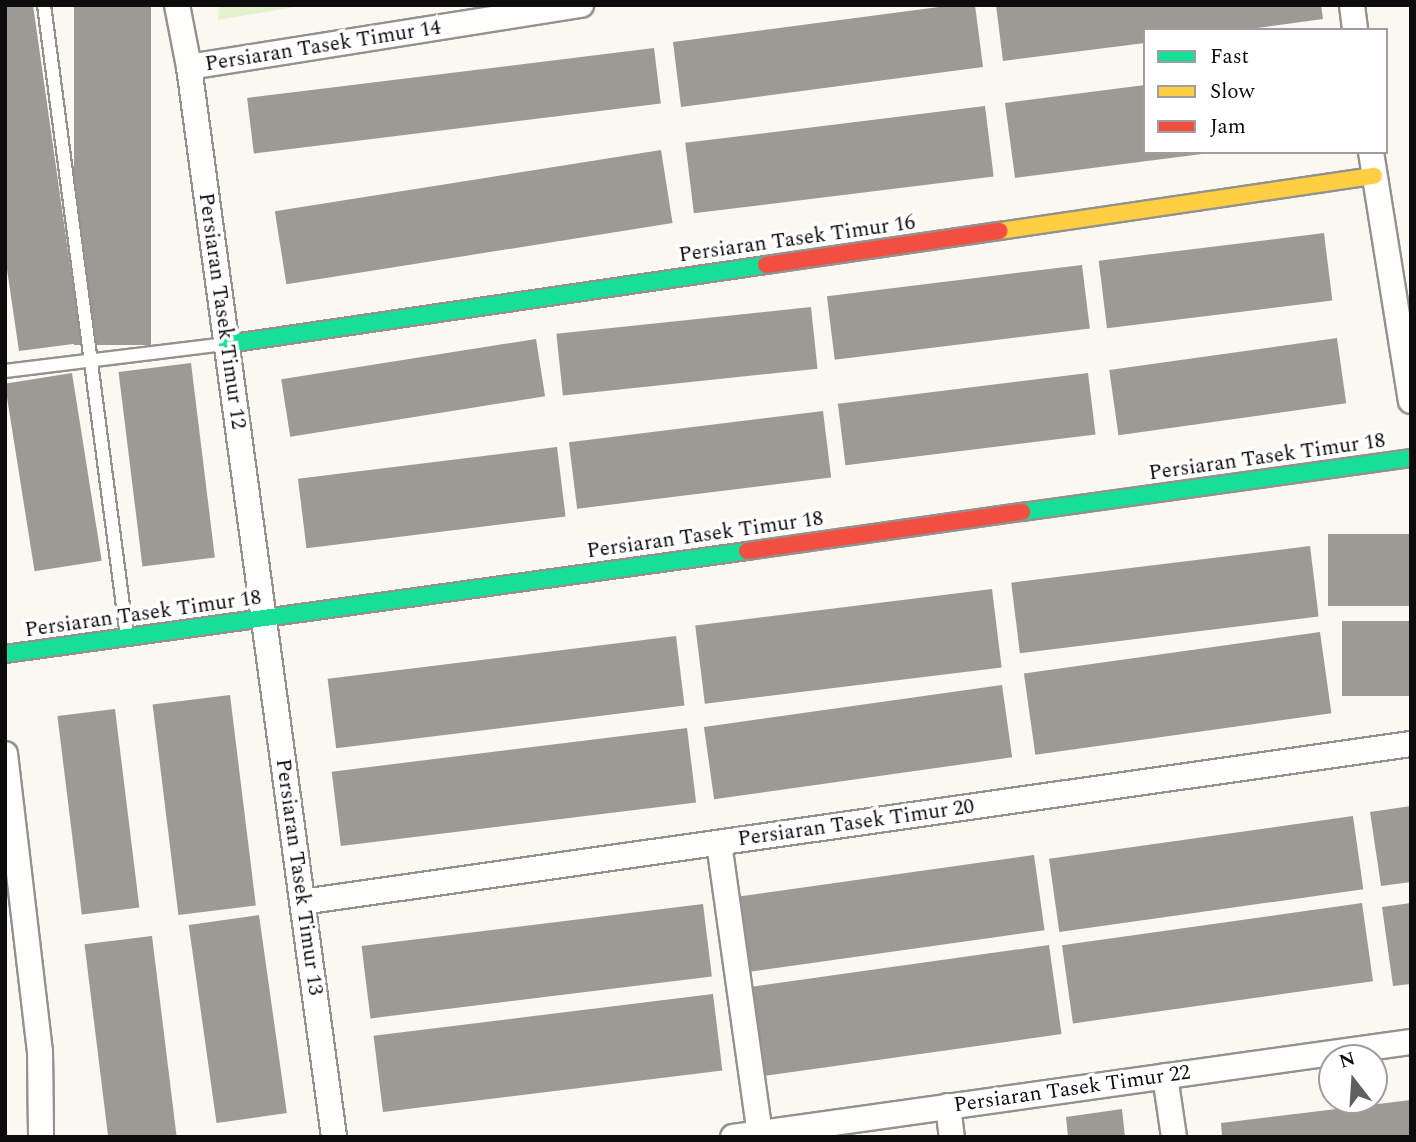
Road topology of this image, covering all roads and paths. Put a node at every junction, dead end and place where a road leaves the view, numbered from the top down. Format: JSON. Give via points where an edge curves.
{"nodes":[{"id":1,"x":44,"y":5,"type":"edge"},
{"id":2,"x":177,"y":5,"type":"edge"},
{"id":3,"x":581,"y":5,"type":"edge"},
{"id":4,"x":1352,"y":5,"type":"edge"},
{"id":5,"x":1355,"y":28,"type":"edge"},
{"id":6,"x":189,"y":67,"type":"junction"},
{"id":7,"x":1372,"y":164,"type":"edge"},
{"id":8,"x":227,"y":344,"type":"junction"},
{"id":9,"x":91,"y":360,"type":"junction"},
{"id":10,"x":5,"y":371,"type":"edge"},
{"id":11,"x":1411,"y":401,"type":"edge"},
{"id":12,"x":1411,"y":458,"type":"edge"},
{"id":13,"x":264,"y":618,"type":"junction"},
{"id":14,"x":127,"y":637,"type":"junction"},
{"id":15,"x":5,"y":654,"type":"edge"},
{"id":16,"x":1411,"y":744,"type":"edge"},
{"id":17,"x":5,"y":754,"type":"edge"},
{"id":18,"x":719,"y":843,"type":"junction"},
{"id":19,"x":302,"y":902,"type":"junction"},
{"id":20,"x":1411,"y":1042,"type":"edge"},
{"id":21,"x":1165,"y":1076,"type":"junction"},
{"id":22,"x":948,"y":1106,"type":"junction"},
{"id":23,"x":760,"y":1133,"type":"junction"},
{"id":24,"x":41,"y":1137,"type":"edge"},
{"id":25,"x":334,"y":1137,"type":"edge"},
{"id":26,"x":733,"y":1137,"type":"edge"},
{"id":27,"x":952,"y":1137,"type":"edge"},
{"id":28,"x":1174,"y":1137,"type":"edge"}],
"edges":[{"from":1,"to":9,"type":"lane"},
{"from":2,"to":6,"type":"street","name":"Persiaran Tasek Timur 12"},
{"from":3,"to":6,"type":"street","name":"Persiaran Tasek Timur 14"},
{"from":4,"to":5,"type":"street"},
{"from":6,"to":8,"type":"street","name":"Persiaran Tasek Timur 12"},
{"from":7,"to":8,"type":"street","name":"Persiaran Tasek Timur 16"},
{"from":7,"to":11,"type":"street"},
{"from":8,"to":9,"type":"lane"},
{"from":8,"to":13,"type":"street","name":"Persiaran Tasek Timur 12"},
{"from":9,"to":10,"type":"lane"},
{"from":9,"to":14,"type":"lane"},
{"from":12,"to":13,"type":"street","name":"Persiaran Tasek Timur 18"},
{"from":13,"to":14,"type":"street","name":"Persiaran Tasek Timur 18"},
{"from":13,"to":19,"type":"street","name":"Persiaran Tasek Timur 13"},
{"from":14,"to":15,"type":"street","name":"Persiaran Tasek Timur 18"},
{"from":16,"to":18,"type":"street","name":"Persiaran Tasek Timur 20"},
{"from":17,"to":24,"type":"street","via":[[40,1051]]},
{"from":18,"to":19,"type":"street","name":"Persiaran Tasek Timur 20"},
{"from":18,"to":23,"type":"street"},
{"from":19,"to":25,"type":"street","name":"Persiaran Tasek Timur 13"},
{"from":20,"to":21,"type":"street","name":"Persiaran Tasek Timur 22"},
{"from":21,"to":22,"type":"street","name":"Persiaran Tasek Timur 22"},
{"from":21,"to":28,"type":"street"},
{"from":22,"to":23,"type":"street","name":"Persiaran Tasek Timur 22"},
{"from":22,"to":27,"type":"street"},
{"from":23,"to":26,"type":"street","name":"Persiaran Tasek Timur 22"}]}
